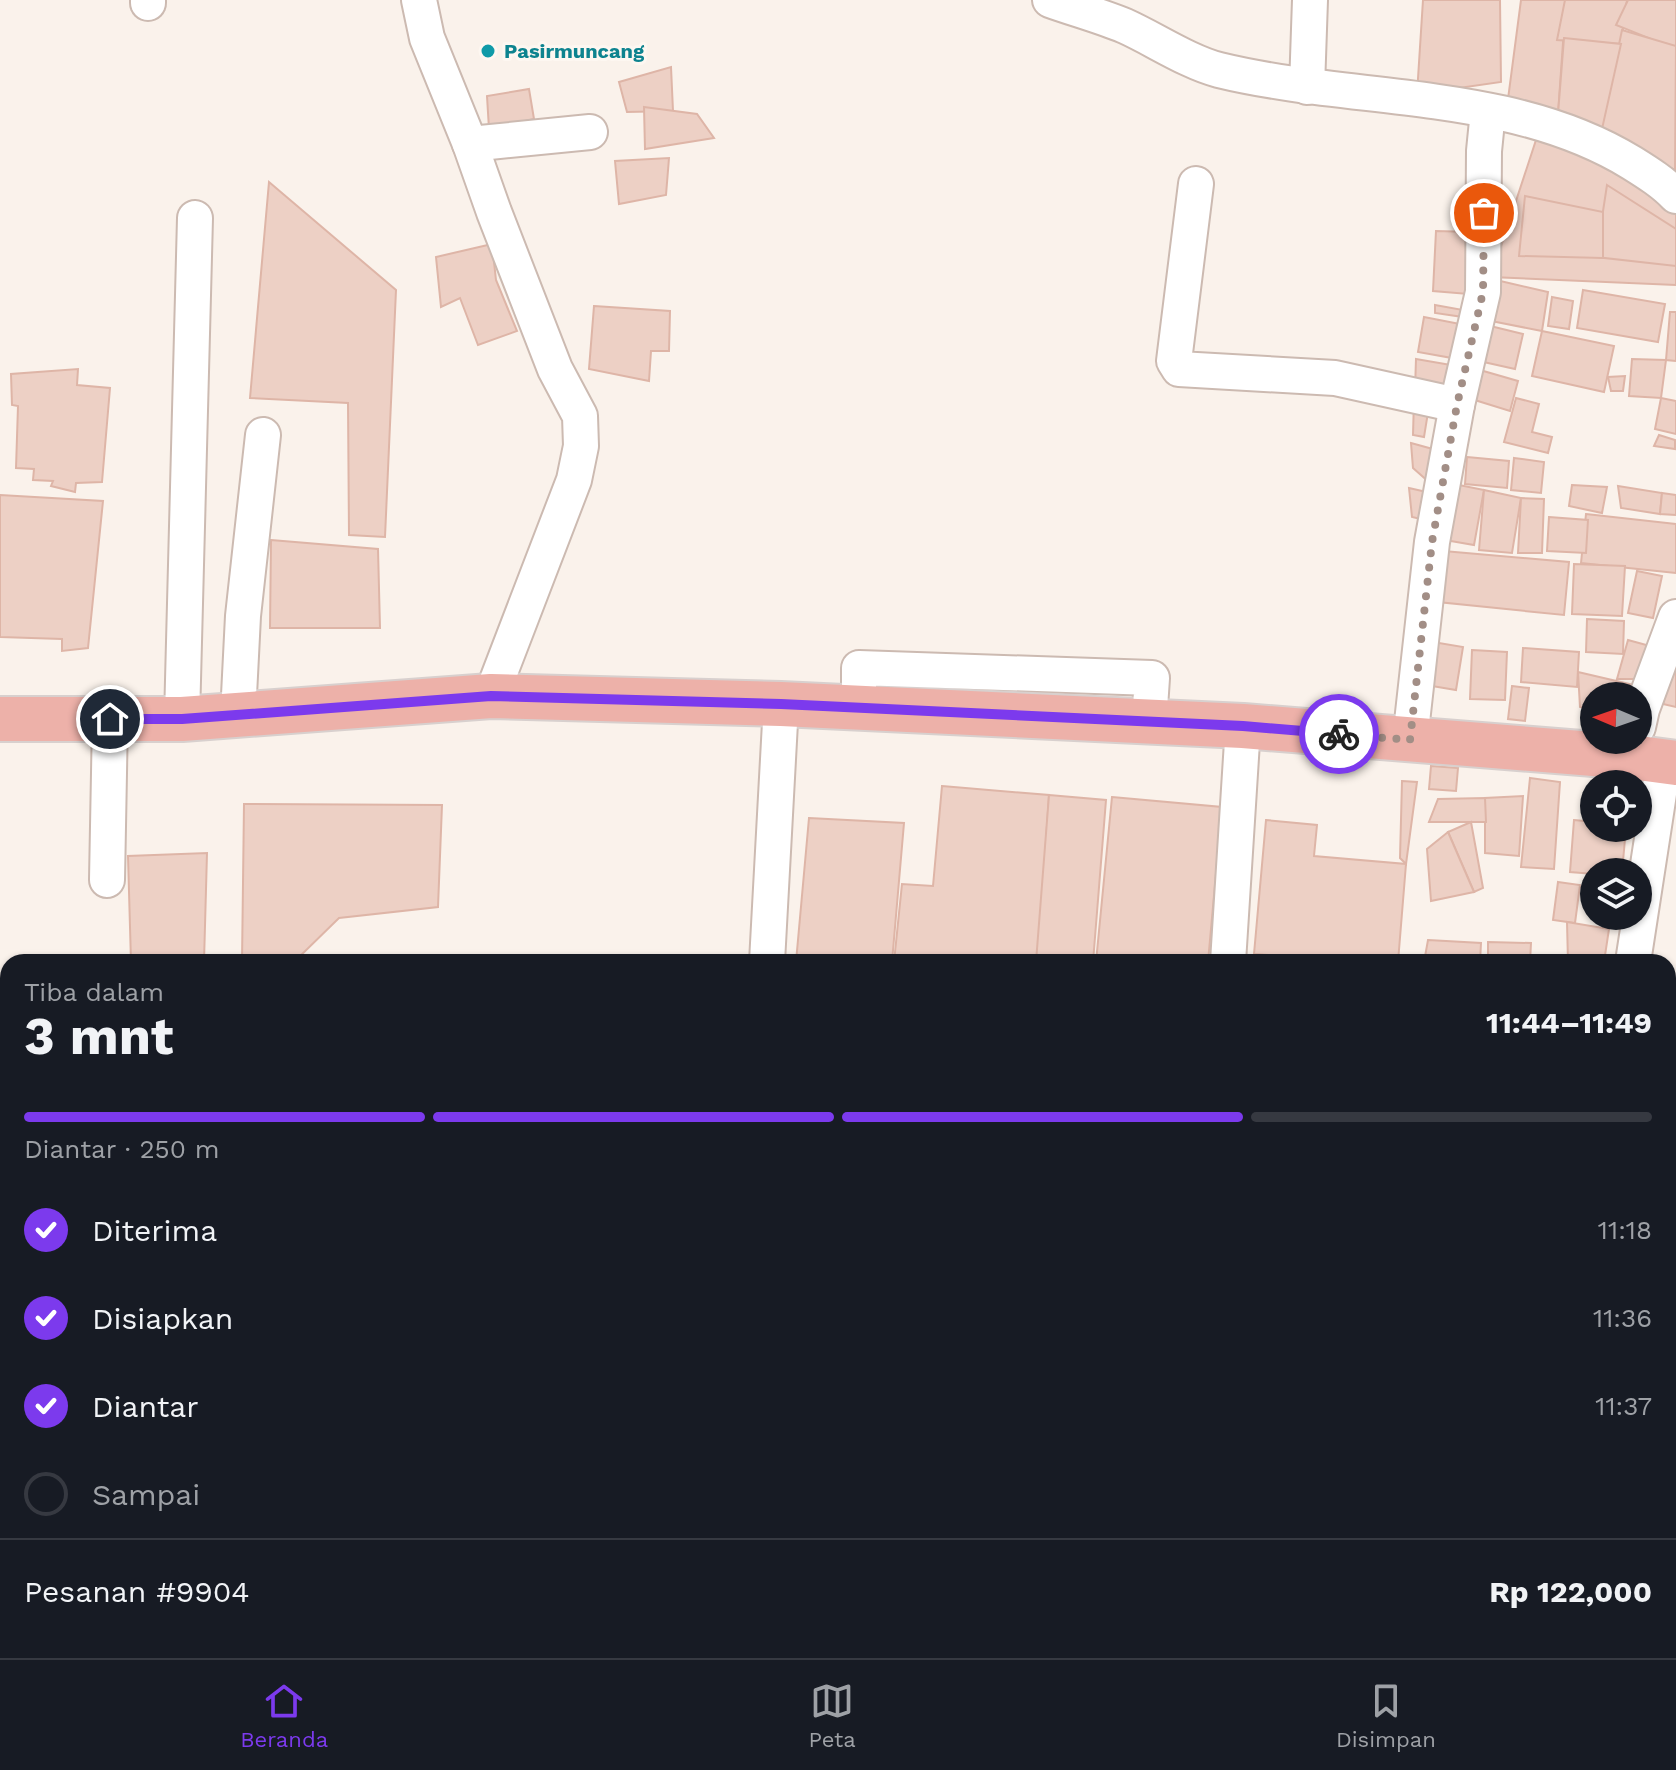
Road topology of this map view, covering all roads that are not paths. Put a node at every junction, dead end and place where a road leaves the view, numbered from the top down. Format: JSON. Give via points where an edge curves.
{"nodes":[{"id":1,"x":419,"y":0,"type":"edge"},
{"id":2,"x":1050,"y":0,"type":"edge"},
{"id":3,"x":1310,"y":0,"type":"edge"},
{"id":4,"x":1307,"y":87,"type":"junction"},
{"id":5,"x":1488,"y":111,"type":"junction"},
{"id":6,"x":590,"y":132,"type":"dead end"},
{"id":7,"x":470,"y":144,"type":"junction"},
{"id":8,"x":1196,"y":184,"type":"dead end"},
{"id":9,"x":1676,"y":196,"type":"edge"},
{"id":10,"x":195,"y":218,"type":"dead end"},
{"id":11,"x":1457,"y":405,"type":"junction"},
{"id":12,"x":263,"y":435,"type":"dead end"},
{"id":13,"x":1676,"y":617,"type":"edge"},
{"id":14,"x":1652,"y":682,"type":"edge"},
{"id":15,"x":491,"y":696,"type":"junction"},
{"id":16,"x":781,"y":704,"type":"junction"},
{"id":17,"x":238,"y":715,"type":"junction"},
{"id":18,"x":0,"y":719,"type":"edge"},
{"id":19,"x":110,"y":719,"type":"junction"},
{"id":20,"x":182,"y":719,"type":"junction"},
{"id":21,"x":1243,"y":726,"type":"junction"},
{"id":22,"x":1410,"y":740,"type":"junction"},
{"id":23,"x":1580,"y":746,"type":"edge"},
{"id":24,"x":1649,"y":754,"type":"edge"},
{"id":25,"x":107,"y":880,"type":"dead end"},
{"id":26,"x":767,"y":954,"type":"edge"},
{"id":27,"x":1229,"y":954,"type":"edge"},
{"id":28,"x":1634,"y":954,"type":"edge"}],
"edges":[{"from":1,"to":7,"type":"street","via":[[427,38]]},
{"from":2,"to":4,"type":"street","via":[[1122,25],[1215,69]]},
{"from":3,"to":4,"type":"street"},
{"from":4,"to":5,"type":"street"},
{"from":5,"to":9,"type":"street","via":[[1586,139],[1650,174]]},
{"from":5,"to":11,"type":"street","via":[[1483,292]]},
{"from":6,"to":7,"type":"street"},
{"from":7,"to":15,"type":"street","via":[[555,369],[580,416],[581,431],[574,480]]},
{"from":8,"to":11,"type":"street","via":[[1174,361],[1179,369],[1335,378]]},
{"from":10,"to":20,"type":"street"},
{"from":11,"to":22,"type":"street","via":[[1432,542]]},
{"from":12,"to":17,"type":"street"},
{"from":13,"to":14,"type":"street"},
{"from":15,"to":16,"type":"highway"},
{"from":15,"to":17,"type":"highway"},
{"from":16,"to":21,"type":"highway"},
{"from":16,"to":26,"type":"street"},
{"from":17,"to":20,"type":"highway"},
{"from":18,"to":19,"type":"highway"},
{"from":19,"to":20,"type":"highway"},
{"from":19,"to":25,"type":"street"},
{"from":21,"to":22,"type":"highway"},
{"from":21,"to":27,"type":"street"},
{"from":22,"to":23,"type":"highway"},
{"from":24,"to":28,"type":"street"}]}
